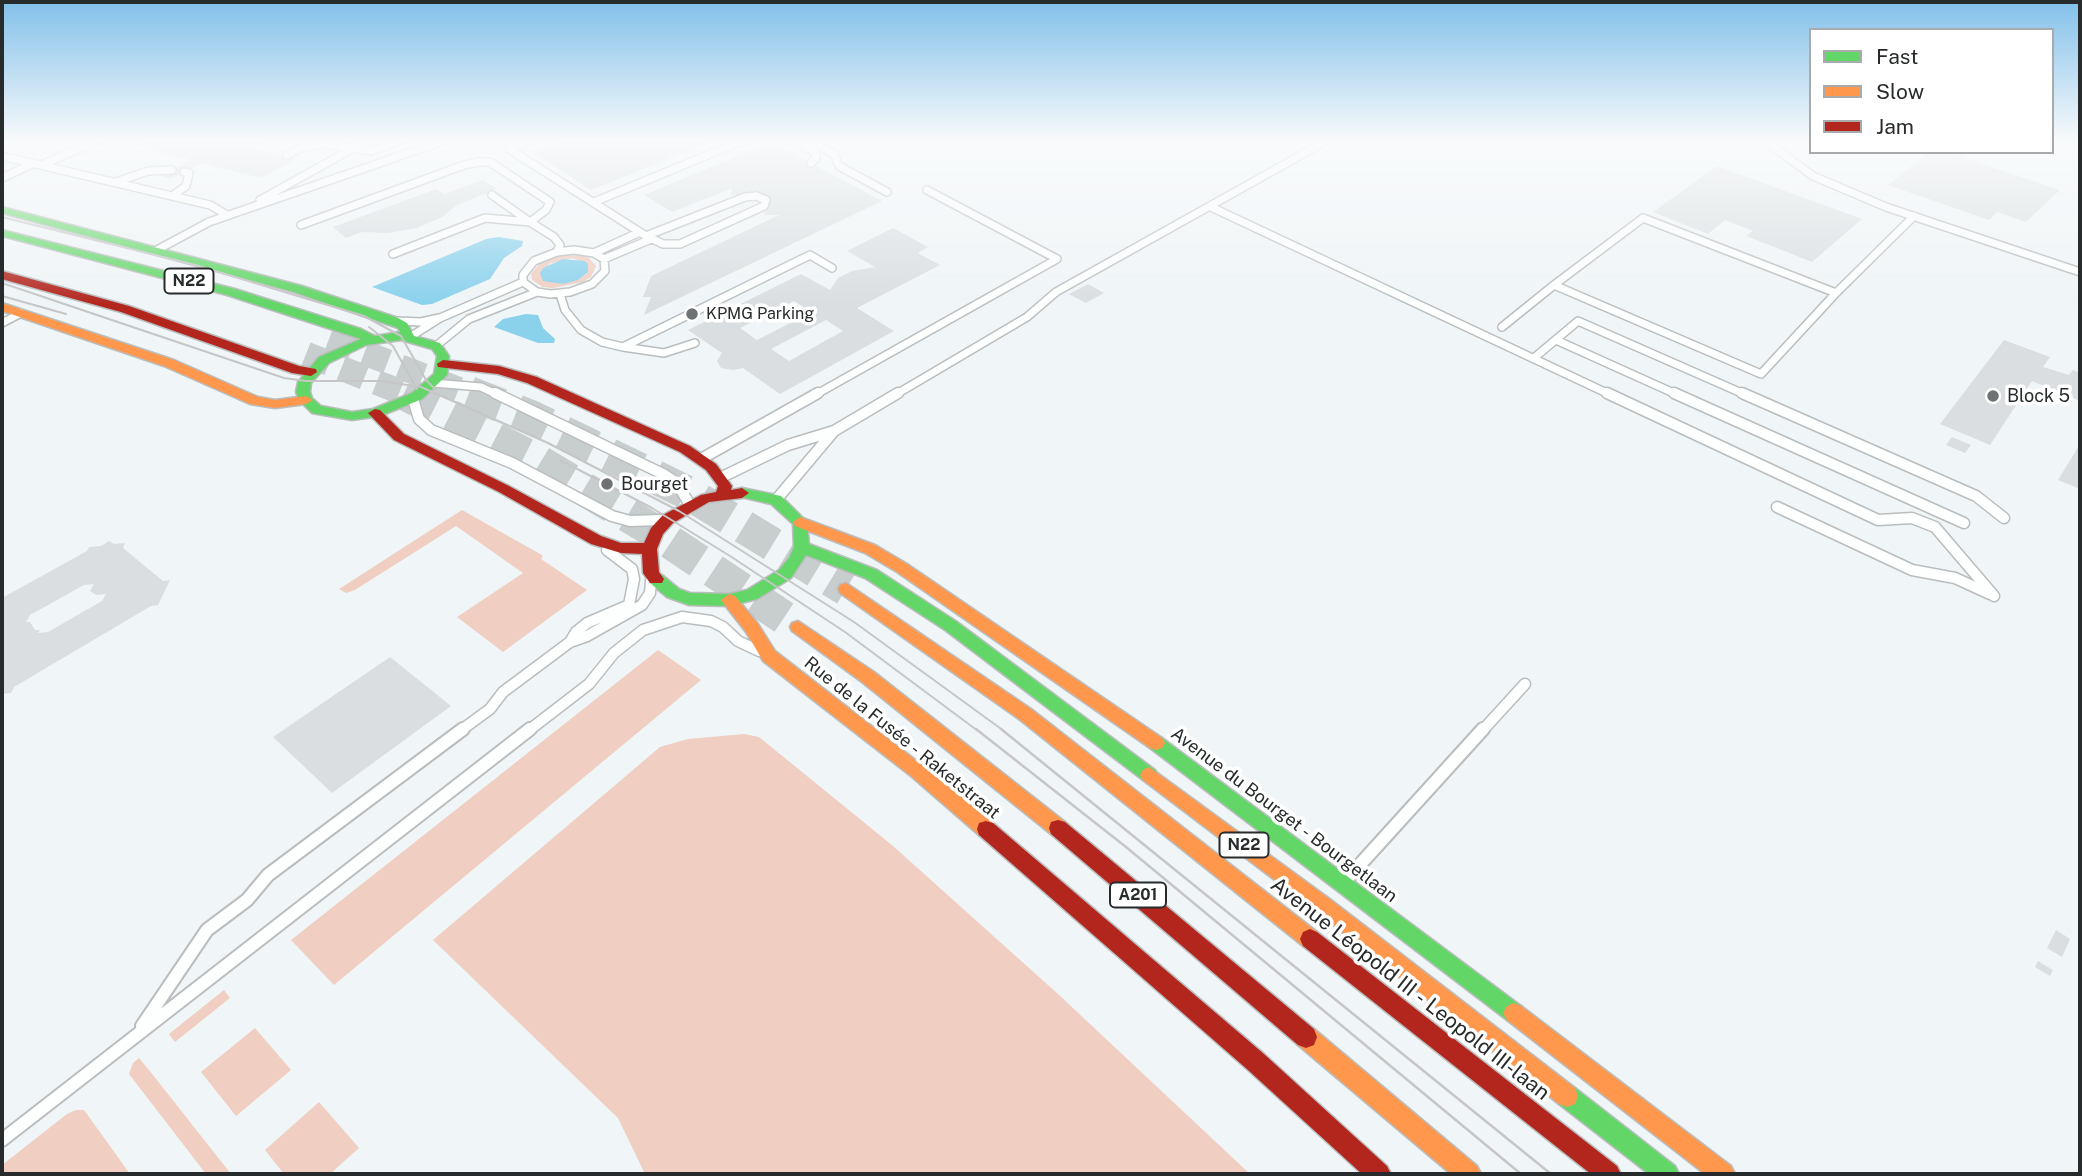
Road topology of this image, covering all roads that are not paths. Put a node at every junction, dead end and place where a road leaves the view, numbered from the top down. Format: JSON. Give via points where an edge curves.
{"nodes":[{"id":1,"x":172,"y":195,"type":"edge"},
{"id":2,"x":269,"y":195,"type":"edge"},
{"id":3,"x":288,"y":195,"type":"edge"},
{"id":4,"x":383,"y":195,"type":"edge"},
{"id":5,"x":492,"y":195,"type":"dead end"},
{"id":6,"x":539,"y":195,"type":"edge"},
{"id":7,"x":583,"y":195,"type":"edge"},
{"id":8,"x":611,"y":195,"type":"edge"},
{"id":9,"x":936,"y":195,"type":"edge"},
{"id":10,"x":1232,"y":195,"type":"edge"},
{"id":11,"x":1861,"y":195,"type":"edge"},
{"id":12,"x":594,"y":202,"type":"junction"},
{"id":13,"x":1211,"y":207,"type":"junction"},
{"id":14,"x":2,"y":210,"type":"edge"},
{"id":15,"x":239,"y":212,"type":"junction"},
{"id":16,"x":227,"y":215,"type":"junction"},
{"id":17,"x":1914,"y":216,"type":"junction"},
{"id":18,"x":530,"y":222,"type":"junction"},
{"id":19,"x":301,"y":225,"type":"dead end"},
{"id":20,"x":2,"y":233,"type":"edge"},
{"id":21,"x":646,"y":236,"type":"junction"},
{"id":22,"x":2,"y":247,"type":"edge"},
{"id":23,"x":157,"y":250,"type":"junction"},
{"id":24,"x":557,"y":252,"type":"junction"},
{"id":25,"x":594,"y":253,"type":"junction"},
{"id":26,"x":393,"y":254,"type":"dead end"},
{"id":27,"x":604,"y":259,"type":"junction"},
{"id":28,"x":2,"y":261,"type":"edge"},
{"id":29,"x":832,"y":268,"type":"dead end"},
{"id":30,"x":2080,"y":272,"type":"edge"},
{"id":31,"x":2,"y":275,"type":"edge"},
{"id":32,"x":523,"y":282,"type":"junction"},
{"id":33,"x":1554,"y":285,"type":"junction"},
{"id":34,"x":537,"y":292,"type":"junction"},
{"id":35,"x":559,"y":293,"type":"junction"},
{"id":36,"x":1836,"y":293,"type":"junction"},
{"id":37,"x":148,"y":299,"type":"dead end"},
{"id":38,"x":2,"y":307,"type":"edge"},
{"id":39,"x":21,"y":313,"type":"junction"},
{"id":40,"x":440,"y":318,"type":"junction"},
{"id":41,"x":394,"y":321,"type":"junction"},
{"id":42,"x":2,"y":323,"type":"edge"},
{"id":43,"x":1502,"y":327,"type":"dead end"},
{"id":44,"x":409,"y":337,"type":"junction"},
{"id":45,"x":329,"y":339,"type":"tunnel mouth"},
{"id":46,"x":373,"y":340,"type":"junction"},
{"id":47,"x":1556,"y":340,"type":"junction"},
{"id":48,"x":695,"y":343,"type":"dead end"},
{"id":49,"x":436,"y":346,"type":"junction"},
{"id":50,"x":623,"y":347,"type":"junction"},
{"id":51,"x":1534,"y":358,"type":"junction"},
{"id":52,"x":443,"y":364,"type":"junction"},
{"id":53,"x":311,"y":372,"type":"junction"},
{"id":54,"x":433,"y":383,"type":"junction"},
{"id":55,"x":413,"y":399,"type":"junction"},
{"id":56,"x":306,"y":400,"type":"junction"},
{"id":57,"x":375,"y":414,"type":"junction"},
{"id":58,"x":834,"y":431,"type":"junction"},
{"id":59,"x":701,"y":459,"type":"junction"},
{"id":60,"x":721,"y":486,"type":"junction"},
{"id":61,"x":776,"y":500,"type":"junction"},
{"id":62,"x":690,"y":505,"type":"junction"},
{"id":63,"x":1777,"y":507,"type":"dead end"},
{"id":64,"x":2004,"y":518,"type":"dead end"},
{"id":65,"x":668,"y":519,"type":"junction"},
{"id":66,"x":800,"y":522,"type":"junction"},
{"id":67,"x":1964,"y":523,"type":"dead end"},
{"id":68,"x":596,"y":540,"type":"junction"},
{"id":69,"x":802,"y":547,"type":"junction"},
{"id":70,"x":649,"y":549,"type":"junction"},
{"id":71,"x":652,"y":573,"type":"junction"},
{"id":72,"x":846,"y":589,"type":"tunnel mouth"},
{"id":73,"x":729,"y":600,"type":"junction"},
{"id":74,"x":798,"y":627,"type":"tunnel mouth"},
{"id":75,"x":570,"y":642,"type":"junction"},
{"id":76,"x":768,"y":656,"type":"junction"},
{"id":77,"x":1525,"y":684,"type":"dead end"},
{"id":78,"x":1344,"y":883,"type":"junction"},
{"id":79,"x":136,"y":1035,"type":"junction"},
{"id":80,"x":2,"y":1140,"type":"edge"},
{"id":81,"x":1379,"y":1174,"type":"edge"},
{"id":82,"x":1469,"y":1174,"type":"edge"},
{"id":83,"x":1609,"y":1174,"type":"edge"},
{"id":84,"x":1667,"y":1174,"type":"edge"},
{"id":85,"x":1723,"y":1174,"type":"edge"}],
"edges":[{"from":1,"to":16,"type":"lane"},
{"from":2,"to":15,"type":"lane"},
{"from":3,"to":15,"type":"lane"},
{"from":4,"to":19,"type":"lane"},
{"from":5,"to":18,"type":"lane"},
{"from":6,"to":18,"type":"lane","via":[[550,202]]},
{"from":7,"to":12,"type":"lane"},
{"from":8,"to":12,"type":"lane"},
{"from":9,"to":59,"type":"lane","via":[[1057,259]]},
{"from":10,"to":13,"type":"lane"},
{"from":11,"to":17,"type":"lane"},
{"from":12,"to":21,"type":"lane"},
{"from":13,"to":51,"type":"lane"},
{"from":13,"to":58,"type":"lane","via":[[1056,292],[1027,317]]},
{"from":14,"to":23,"type":"main road"},
{"from":15,"to":16,"type":"lane"},
{"from":16,"to":23,"type":"lane"},
{"from":17,"to":30,"type":"lane"},
{"from":17,"to":36,"type":"lane"},
{"from":18,"to":24,"type":"lane","via":[[554,237],[560,245]]},
{"from":18,"to":26,"type":"lane","via":[[485,218]]},
{"from":20,"to":46,"type":"main road","number":"N22","via":[[231,292]]},
{"from":21,"to":21,"type":"lane","via":[[663,244],[680,244],[764,206],[766,200],[745,197]]},
{"from":21,"to":25,"type":"lane"},
{"from":21,"to":27,"type":"lane"},
{"from":22,"to":45,"type":"main road","via":[[217,303]]},
{"from":23,"to":41,"type":"main road"},
{"from":24,"to":25,"type":"lane"},
{"from":24,"to":32,"type":"lane","via":[[534,261]]},
{"from":25,"to":27,"type":"lane"},
{"from":27,"to":35,"type":"lane","via":[[600,278],[581,289]]},
{"from":28,"to":37,"type":"main road"},
{"from":29,"to":50,"type":"lane","via":[[810,255]]},
{"from":31,"to":53,"type":"main road","via":[[125,309]]},
{"from":32,"to":34,"type":"lane"},
{"from":32,"to":40,"type":"lane"},
{"from":33,"to":36,"type":"lane","via":[[1643,218]]},
{"from":33,"to":36,"type":"lane","via":[[1761,374]]},
{"from":33,"to":43,"type":"lane"},
{"from":34,"to":35,"type":"lane"},
{"from":34,"to":49,"type":"lane","via":[[469,319]]},
{"from":35,"to":50,"type":"lane","via":[[565,310],[581,330]]},
{"from":38,"to":39,"type":"main road"},
{"from":39,"to":42,"type":"lane"},
{"from":39,"to":56,"type":"main road","via":[[169,363],[255,401]]},
{"from":40,"to":41,"type":"lane"},
{"from":40,"to":44,"type":"lane"},
{"from":41,"to":44,"type":"main road"},
{"from":44,"to":46,"type":"main road","number":"N22"},
{"from":44,"to":49,"type":"main road"},
{"from":46,"to":53,"type":"main road","number":"N22","via":[[342,350]]},
{"from":47,"to":51,"type":"lane"},
{"from":47,"to":64,"type":"lane","via":[[1578,321],[1976,496]]},
{"from":47,"to":67,"type":"lane"},
{"from":48,"to":50,"type":"lane","via":[[664,354]]},
{"from":49,"to":52,"type":"main road"},
{"from":51,"to":63,"type":"lane","via":[[1878,520],[1912,518],[1935,527],[1994,596],[1955,578],[1912,570]]},
{"from":52,"to":54,"type":"main road"},
{"from":52,"to":59,"type":"main road","via":[[499,370],[532,380]]},
{"from":53,"to":56,"type":"main road","via":[[303,392]]},
{"from":54,"to":55,"type":"main road"},
{"from":54,"to":62,"type":"lane","via":[[481,387],[544,415],[663,474],[677,483]]},
{"from":55,"to":57,"type":"main road"},
{"from":55,"to":65,"type":"lane","via":[[424,425],[512,463],[612,516],[630,521]]},
{"from":56,"to":57,"type":"main road","via":[[317,410],[335,415]]},
{"from":57,"to":68,"type":"main road","via":[[399,438]]},
{"from":58,"to":60,"type":"lane","via":[[788,446]]},
{"from":58,"to":61,"type":"lane"},
{"from":59,"to":60,"type":"main road"},
{"from":60,"to":61,"type":"main road"},
{"from":60,"to":62,"type":"main road"},
{"from":61,"to":66,"type":"main road"},
{"from":62,"to":65,"type":"main road"},
{"from":65,"to":70,"type":"main road"},
{"from":66,"to":69,"type":"main road"},
{"from":66,"to":78,"type":"main road","name":"Avenue du Bourget - Bourgetlaan","via":[[870,549],[976,616]]},
{"from":68,"to":70,"type":"main road","via":[[621,548]]},
{"from":68,"to":75,"type":"lane","via":[[632,569],[631,598],[624,609],[587,623]]},
{"from":69,"to":73,"type":"main road","via":[[796,561],[769,586]]},
{"from":69,"to":84,"type":"main road","number":"N22","via":[[871,574],[951,626],[1324,906]]},
{"from":70,"to":71,"type":"main road"},
{"from":71,"to":73,"type":"main road","via":[[660,584],[689,599]]},
{"from":71,"to":75,"type":"lane","via":[[650,593],[642,606]]},
{"from":72,"to":83,"type":"main road","name":"Avenue Léopold III - Leopold III-laan","via":[[1025,714]]},
{"from":73,"to":76,"type":"main road","name":"Rue de la Fusée - Raketstraat"},
{"from":74,"to":82,"type":"main road","number":"A201","via":[[1052,823]]},
{"from":75,"to":79,"type":"lane","via":[[503,692],[490,709],[268,875],[247,900],[207,930]]},
{"from":76,"to":79,"type":"lane","via":[[711,621],[682,617],[643,630],[614,653],[589,684]]},
{"from":76,"to":81,"type":"main road","name":"Rue de la Fusée - Raketstraat","via":[[917,771],[1076,905]]},
{"from":77,"to":78,"type":"lane"},
{"from":78,"to":85,"type":"main road","name":"Avenue du Bourget - Bourgetlaan"},
{"from":79,"to":80,"type":"lane"}]}
